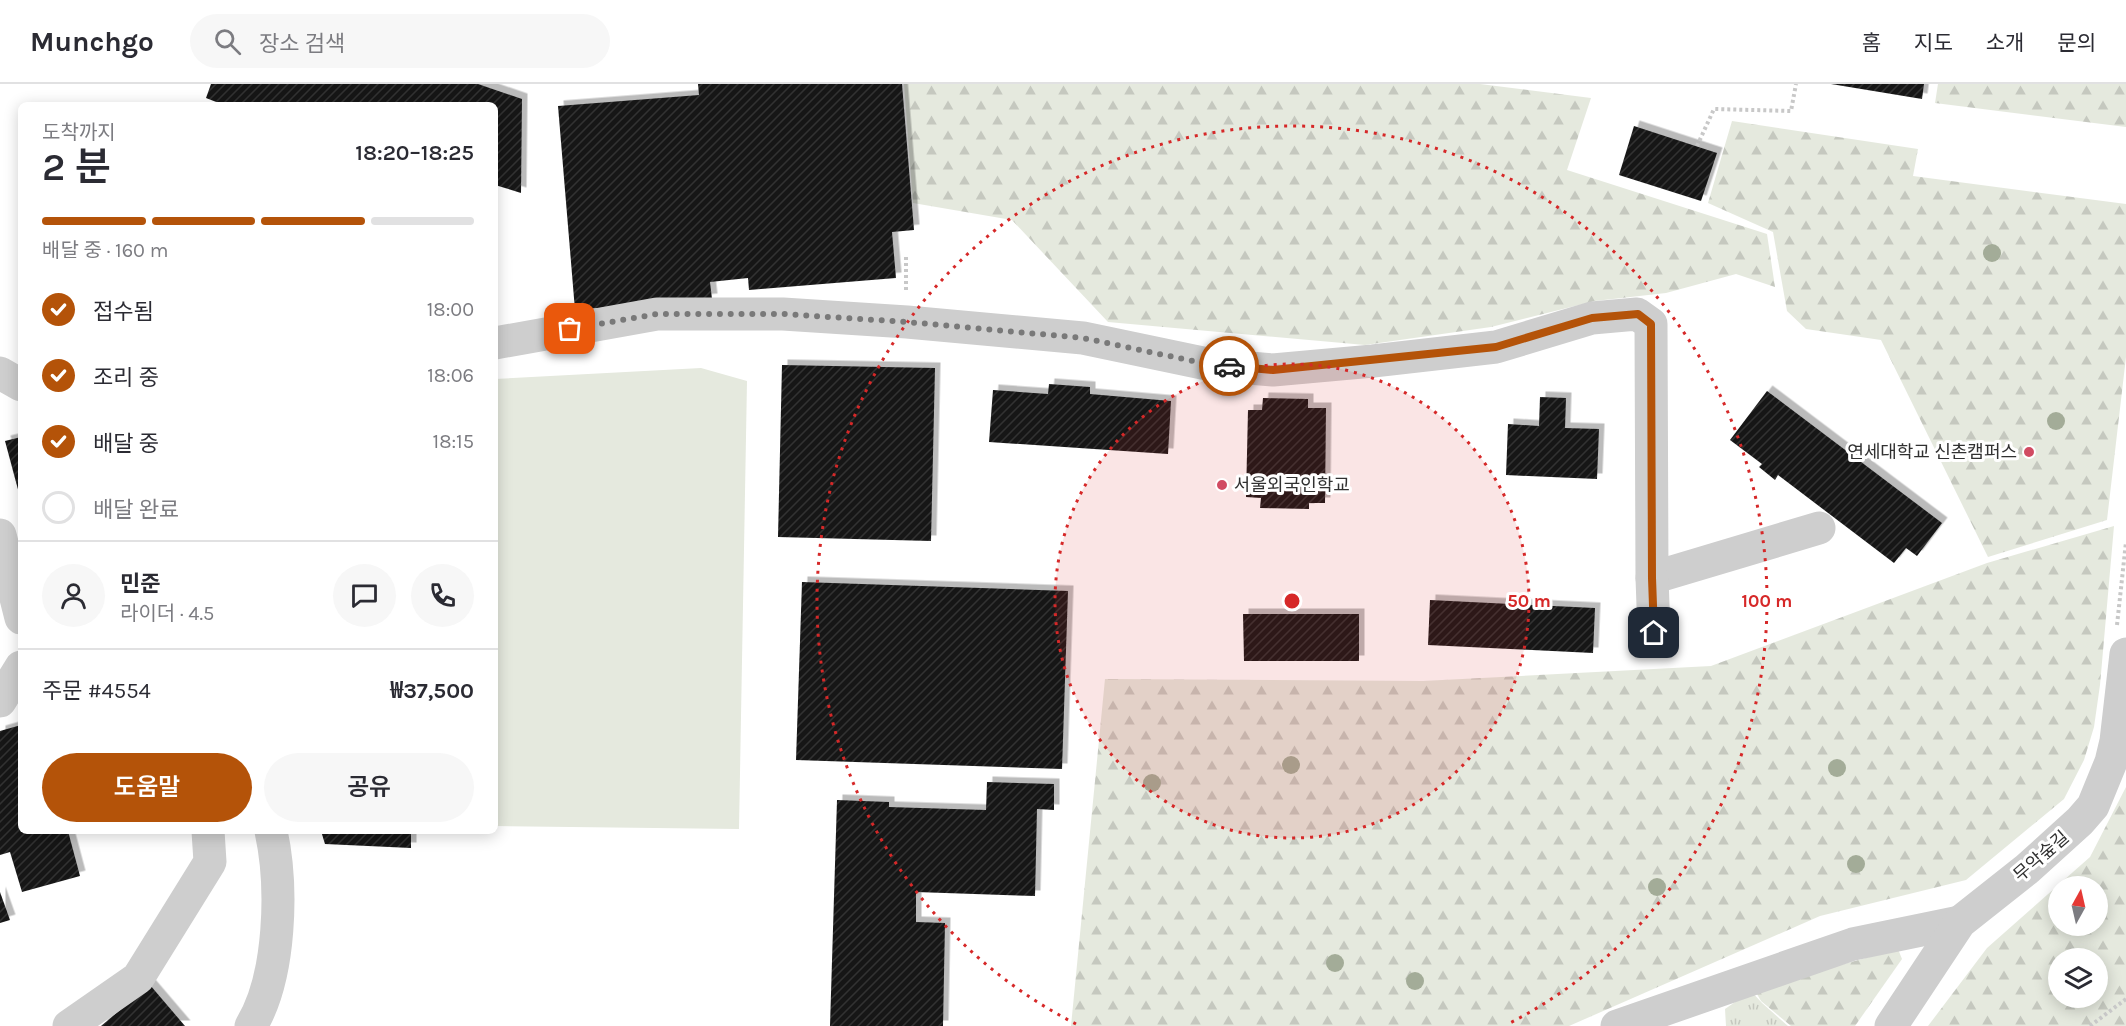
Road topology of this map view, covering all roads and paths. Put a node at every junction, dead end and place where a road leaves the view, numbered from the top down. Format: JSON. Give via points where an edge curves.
{"nodes":[{"id":1,"x":1796,"y":84,"type":"edge"},
{"id":2,"x":1697,"y":146,"type":"dead end"},
{"id":3,"x":498,"y":342,"type":"edge"},
{"id":4,"x":1819,"y":528,"type":"dead end"},
{"id":5,"x":0,"y":536,"type":"edge"},
{"id":6,"x":2126,"y":542,"type":"edge"},
{"id":7,"x":1652,"y":578,"type":"junction"},
{"id":8,"x":18,"y":606,"type":"edge"},
{"id":9,"x":1654,"y":633,"type":"dead end"},
{"id":10,"x":2121,"y":644,"type":"edge"},
{"id":11,"x":18,"y":672,"type":"edge"},
{"id":12,"x":0,"y":701,"type":"edge"},
{"id":13,"x":272,"y":834,"type":"edge"},
{"id":14,"x":209,"y":846,"type":"edge"},
{"id":15,"x":1960,"y":922,"type":"junction"},
{"id":16,"x":2126,"y":999,"type":"edge"},
{"id":17,"x":69,"y":1026,"type":"edge"},
{"id":18,"x":251,"y":1026,"type":"edge"},
{"id":19,"x":1617,"y":1026,"type":"edge"},
{"id":20,"x":1891,"y":1026,"type":"edge"},
{"id":21,"x":2090,"y":1026,"type":"edge"}],
"edges":[{"from":1,"to":2,"type":"path","via":[[1791,111],[1714,109]]},
{"from":3,"to":7,"type":"street","via":[[657,314],[783,314],[1083,338],[1212,365],[1273,370],[1496,347],[1592,318],[1638,314],[1651,324]]},
{"from":4,"to":7,"type":"street"},
{"from":5,"to":8,"type":"street"},
{"from":6,"to":10,"type":"path"},
{"from":7,"to":9,"type":"street"},
{"from":10,"to":15,"type":"street","name":"무악숲길","via":[[2116,741],[2092,806],[2027,869]]},
{"from":11,"to":12,"type":"street"},
{"from":13,"to":18,"type":"street","via":[[278,882],[277,926],[270,976]]},
{"from":14,"to":17,"type":"street","via":[[138,978]]},
{"from":15,"to":19,"type":"street","via":[[1853,944]]},
{"from":15,"to":20,"type":"street","name":"무악숲길"},
{"from":16,"to":21,"type":"path"}]}
